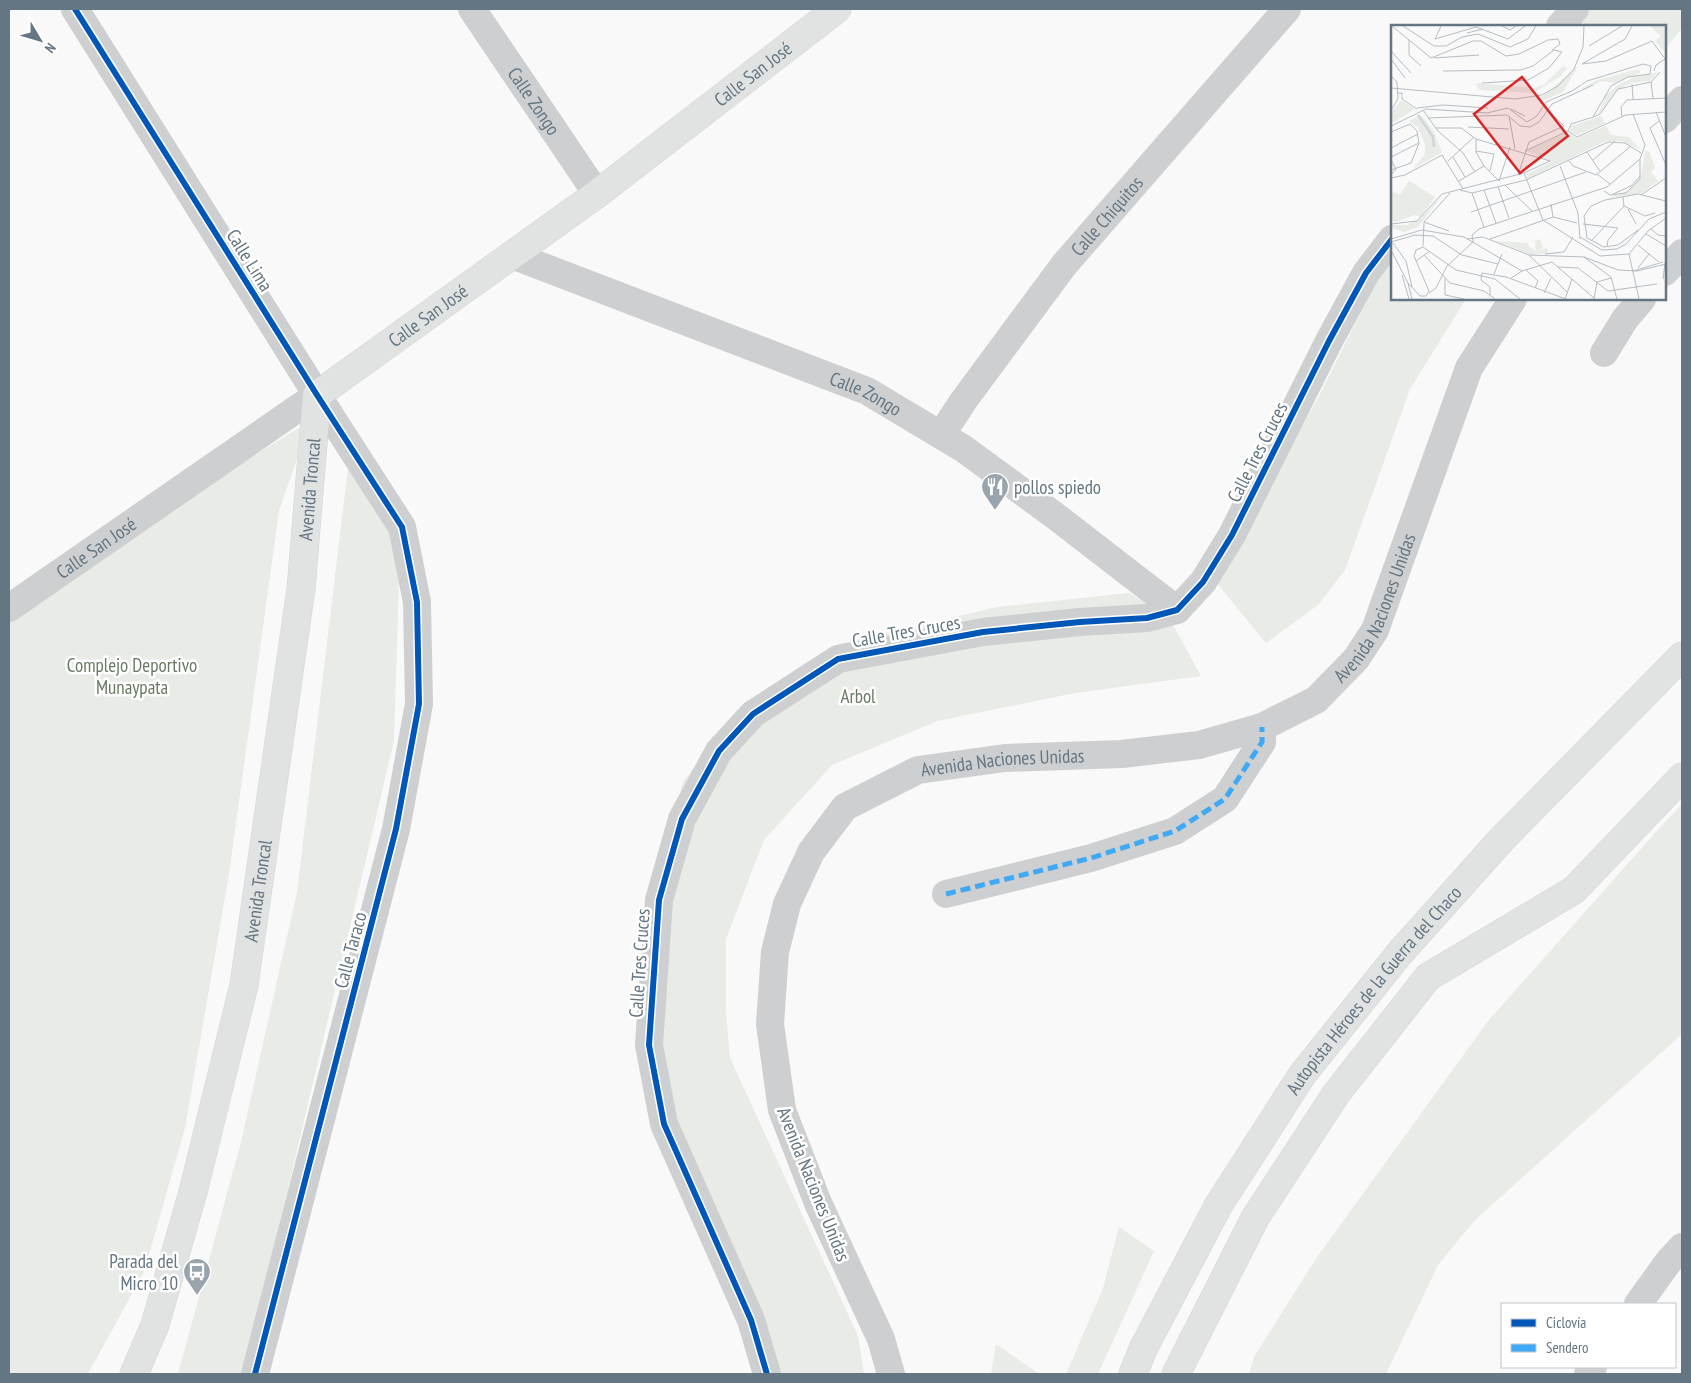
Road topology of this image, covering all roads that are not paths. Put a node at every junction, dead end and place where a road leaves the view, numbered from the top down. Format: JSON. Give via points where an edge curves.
{"nodes":[{"id":1,"x":75,"y":9,"type":"edge"},
{"id":2,"x":472,"y":9,"type":"edge"},
{"id":3,"x":836,"y":9,"type":"edge"},
{"id":4,"x":1287,"y":9,"type":"edge"},
{"id":5,"x":1576,"y":9,"type":"edge"},
{"id":6,"x":1561,"y":25,"type":"edge"},
{"id":7,"x":1682,"y":100,"type":"edge"},
{"id":8,"x":1666,"y":118,"type":"edge"},
{"id":9,"x":597,"y":194,"type":"junction"},
{"id":10,"x":1391,"y":240,"type":"edge"},
{"id":11,"x":1682,"y":253,"type":"edge"},
{"id":12,"x":512,"y":255,"type":"junction"},
{"id":13,"x":1666,"y":271,"type":"edge"},
{"id":14,"x":1512,"y":300,"type":"edge"},
{"id":15,"x":1641,"y":300,"type":"edge"},
{"id":16,"x":1604,"y":353,"type":"dead end"},
{"id":17,"x":317,"y":394,"type":"junction"},
{"id":18,"x":941,"y":435,"type":"junction"},
{"id":19,"x":402,"y":527,"type":"joint"},
{"id":20,"x":9,"y":608,"type":"edge"},
{"id":21,"x":1177,"y":610,"type":"junction"},
{"id":22,"x":1682,"y":656,"type":"edge"},
{"id":23,"x":1262,"y":727,"type":"junction"},
{"id":24,"x":1682,"y":777,"type":"edge"},
{"id":25,"x":946,"y":894,"type":"dead end"},
{"id":26,"x":1682,"y":1247,"type":"edge"},
{"id":27,"x":1639,"y":1303,"type":"edge"},
{"id":28,"x":134,"y":1374,"type":"edge"},
{"id":29,"x":255,"y":1374,"type":"edge"},
{"id":30,"x":766,"y":1374,"type":"edge"},
{"id":31,"x":890,"y":1374,"type":"edge"},
{"id":32,"x":1134,"y":1374,"type":"edge"},
{"id":33,"x":1176,"y":1374,"type":"edge"}],
"edges":[{"from":1,"to":17,"type":"street","name":"Calle Lima"},
{"from":2,"to":9,"type":"street","name":"Calle Zongo"},
{"from":3,"to":9,"type":"main road","name":"Calle San José"},
{"from":4,"to":18,"type":"street","name":"Calle Chiquitos","via":[[1064,265]]},
{"from":5,"to":6,"type":"street"},
{"from":7,"to":8,"type":"street"},
{"from":9,"to":12,"type":"main road","name":"Calle San José"},
{"from":10,"to":21,"type":"street","name":"Calle Tres Cruces","via":[[1356,290],[1232,535],[1203,582]]},
{"from":11,"to":13,"type":"street"},
{"from":12,"to":17,"type":"main road","name":"Calle San José"},
{"from":12,"to":18,"type":"street","name":"Calle Zongo","via":[[867,391]]},
{"from":14,"to":23,"type":"street","name":"Avenida Naciones Unidas","via":[[1469,368],[1375,630],[1356,660],[1316,700]]},
{"from":15,"to":16,"type":"street"},
{"from":17,"to":19,"type":"street","name":"Calle Lima"},
{"from":17,"to":20,"type":"street","name":"Calle San José"},
{"from":17,"to":28,"type":"main road","name":"Avenida Troncal","via":[[301,589],[244,986],[193,1192],[155,1325]]},
{"from":18,"to":21,"type":"street","name":"Calle Zongo"},
{"from":19,"to":29,"type":"street","name":"Calle Taraco","via":[[417,602],[419,704],[396,830]]},
{"from":21,"to":30,"type":"street","name":"Calle Tres Cruces","via":[[1148,618],[983,632],[838,658],[753,714],[718,751],[682,819],[659,900],[649,1045],[664,1124],[751,1320]]},
{"from":22,"to":32,"type":"main road","name":"Autopista Héroes de la Guerra del Chaco","via":[[1502,839],[1399,954],[1302,1075],[1218,1206],[1144,1348]]},
{"from":23,"to":25,"type":"street","via":[[1262,742],[1225,799],[1175,831],[1091,858]]},
{"from":23,"to":31,"type":"street","name":"Avenida Naciones Unidas","via":[[1199,746],[1122,754],[1005,758],[918,770],[845,807],[811,852],[787,904],[775,952],[770,1024],[782,1110],[818,1203],[880,1339]]},
{"from":24,"to":33,"type":"main road","name":"Autopista Héroes de la Guerra del Chaco","via":[[1574,890],[1428,977],[1336,1094],[1255,1218]]},
{"from":26,"to":27,"type":"street"}]}
